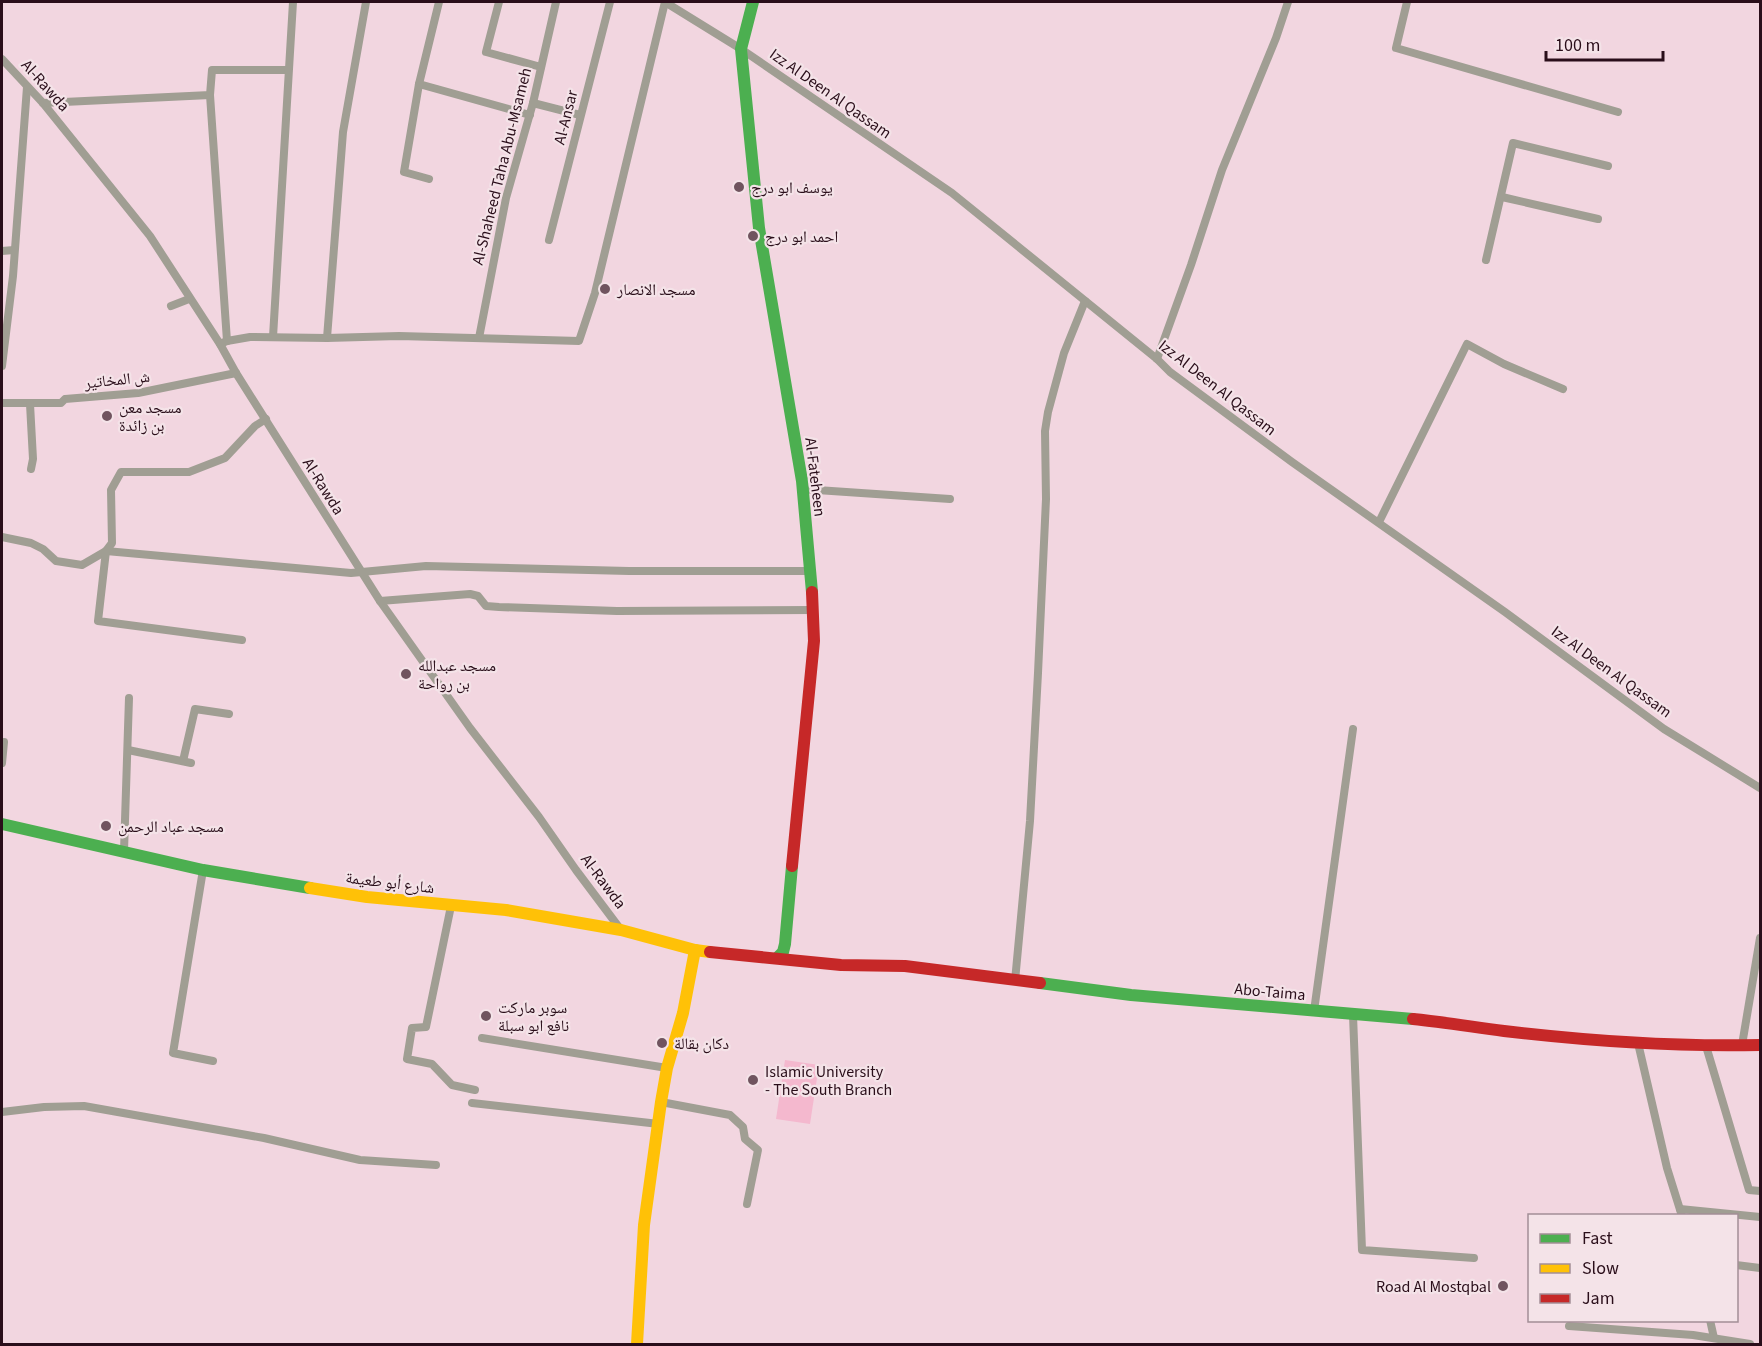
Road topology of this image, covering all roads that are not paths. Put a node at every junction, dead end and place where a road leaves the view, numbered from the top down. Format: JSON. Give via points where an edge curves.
{"nodes":[{"id":1,"x":293,"y":2,"type":"edge"},
{"id":2,"x":366,"y":2,"type":"edge"},
{"id":3,"x":440,"y":2,"type":"edge"},
{"id":4,"x":499,"y":2,"type":"edge"},
{"id":5,"x":556,"y":2,"type":"edge"},
{"id":6,"x":610,"y":2,"type":"edge"},
{"id":7,"x":665,"y":2,"type":"edge"},
{"id":8,"x":753,"y":2,"type":"edge"},
{"id":9,"x":1288,"y":2,"type":"edge"},
{"id":10,"x":1407,"y":2,"type":"edge"},
{"id":11,"x":741,"y":49,"type":"junction"},
{"id":12,"x":2,"y":58,"type":"edge"},
{"id":13,"x":541,"y":67,"type":"junction"},
{"id":14,"x":288,"y":70,"type":"junction"},
{"id":15,"x":419,"y":84,"type":"junction"},
{"id":16,"x":27,"y":87,"type":"junction"},
{"id":17,"x":210,"y":95,"type":"junction"},
{"id":18,"x":43,"y":103,"type":"junction"},
{"id":19,"x":533,"y":103,"type":"junction"},
{"id":20,"x":1618,"y":112,"type":"dead end"},
{"id":21,"x":530,"y":115,"type":"junction"},
{"id":22,"x":580,"y":115,"type":"junction"},
{"id":23,"x":1608,"y":166,"type":"dead end"},
{"id":24,"x":429,"y":179,"type":"dead end"},
{"id":25,"x":1502,"y":197,"type":"junction"},
{"id":26,"x":1598,"y":219,"type":"dead end"},
{"id":27,"x":549,"y":240,"type":"dead end"},
{"id":28,"x":14,"y":250,"type":"junction"},
{"id":29,"x":2,"y":251,"type":"edge"},
{"id":30,"x":1486,"y":260,"type":"dead end"},
{"id":31,"x":2,"y":276,"type":"edge"},
{"id":32,"x":13,"y":276,"type":"junction"},
{"id":33,"x":189,"y":299,"type":"junction"},
{"id":34,"x":1085,"y":301,"type":"junction"},
{"id":35,"x":171,"y":306,"type":"dead end"},
{"id":36,"x":273,"y":338,"type":"junction"},
{"id":37,"x":327,"y":338,"type":"junction"},
{"id":38,"x":478,"y":338,"type":"junction"},
{"id":39,"x":223,"y":342,"type":"junction"},
{"id":40,"x":1157,"y":359,"type":"junction"},
{"id":41,"x":2,"y":366,"type":"edge"},
{"id":42,"x":236,"y":374,"type":"junction"},
{"id":43,"x":1563,"y":389,"type":"dead end"},
{"id":44,"x":2,"y":403,"type":"edge"},
{"id":45,"x":30,"y":404,"type":"junction"},
{"id":46,"x":266,"y":419,"type":"junction"},
{"id":47,"x":31,"y":469,"type":"dead end"},
{"id":48,"x":802,"y":489,"type":"junction"},
{"id":49,"x":950,"y":499,"type":"dead end"},
{"id":50,"x":1379,"y":522,"type":"junction"},
{"id":51,"x":2,"y":537,"type":"edge"},
{"id":52,"x":106,"y":551,"type":"junction"},
{"id":53,"x":360,"y":571,"type":"junction"},
{"id":54,"x":811,"y":571,"type":"junction"},
{"id":55,"x":380,"y":601,"type":"junction"},
{"id":56,"x":813,"y":610,"type":"junction"},
{"id":57,"x":242,"y":640,"type":"dead end"},
{"id":58,"x":129,"y":698,"type":"dead end"},
{"id":59,"x":229,"y":714,"type":"dead end"},
{"id":60,"x":1353,"y":729,"type":"dead end"},
{"id":61,"x":4,"y":742,"type":"dead end"},
{"id":62,"x":128,"y":750,"type":"junction"},
{"id":63,"x":2,"y":763,"type":"edge"},
{"id":64,"x":1761,"y":788,"type":"edge"},
{"id":65,"x":2,"y":824,"type":"edge"},
{"id":66,"x":124,"y":851,"type":"junction"},
{"id":67,"x":203,"y":870,"type":"junction"},
{"id":68,"x":451,"y":906,"type":"junction"},
{"id":69,"x":621,"y":930,"type":"junction"},
{"id":70,"x":1761,"y":938,"type":"edge"},
{"id":71,"x":695,"y":950,"type":"junction"},
{"id":72,"x":777,"y":958,"type":"junction"},
{"id":73,"x":1015,"y":981,"type":"junction"},
{"id":74,"x":1314,"y":1011,"type":"junction"},
{"id":75,"x":1353,"y":1015,"type":"junction"},
{"id":76,"x":482,"y":1038,"type":"dead end"},
{"id":77,"x":1638,"y":1043,"type":"junction"},
{"id":78,"x":1742,"y":1045,"type":"junction"},
{"id":79,"x":1761,"y":1045,"type":"edge"},
{"id":80,"x":1706,"y":1046,"type":"junction"},
{"id":81,"x":213,"y":1061,"type":"dead end"},
{"id":82,"x":668,"y":1068,"type":"junction"},
{"id":83,"x":475,"y":1090,"type":"dead end"},
{"id":84,"x":661,"y":1102,"type":"junction"},
{"id":85,"x":472,"y":1103,"type":"dead end"},
{"id":86,"x":2,"y":1112,"type":"edge"},
{"id":87,"x":659,"y":1124,"type":"junction"},
{"id":88,"x":436,"y":1165,"type":"dead end"},
{"id":89,"x":1761,"y":1191,"type":"edge"},
{"id":90,"x":747,"y":1204,"type":"dead end"},
{"id":91,"x":1681,"y":1212,"type":"edge"},
{"id":92,"x":1713,"y":1214,"type":"edge"},
{"id":93,"x":1738,"y":1216,"type":"edge"},
{"id":94,"x":1761,"y":1217,"type":"edge"},
{"id":95,"x":1474,"y":1258,"type":"dead end"},
{"id":96,"x":1738,"y":1265,"type":"edge"},
{"id":97,"x":1761,"y":1269,"type":"edge"},
{"id":98,"x":1710,"y":1322,"type":"edge"},
{"id":99,"x":1569,"y":1326,"type":"dead end"},
{"id":100,"x":1714,"y":1338,"type":"junction"},
{"id":101,"x":637,"y":1344,"type":"edge"},
{"id":102,"x":1750,"y":1344,"type":"edge"}],
"edges":[{"from":1,"to":14,"type":"street"},
{"from":2,"to":37,"type":"street","via":[[343,132]]},
{"from":3,"to":15,"type":"street"},
{"from":4,"to":13,"type":"street","via":[[486,52]]},
{"from":5,"to":13,"type":"street","name":"Al-Shaheed Taha Abu-Msameh"},
{"from":6,"to":22,"type":"street","name":"Al-Ansar"},
{"from":7,"to":11,"type":"street","name":"Izz Al Deen Al Qassam"},
{"from":7,"to":38,"type":"street","via":[[595,293],[579,341]]},
{"from":8,"to":11,"type":"street","name":"Al-Fateheen"},
{"from":9,"to":40,"type":"street","via":[[1222,170]]},
{"from":10,"to":20,"type":"street","via":[[1396,48]]},
{"from":11,"to":34,"type":"street","name":"Izz Al Deen Al Qassam","via":[[952,193]]},
{"from":11,"to":48,"type":"street","name":"Al-Fateheen","via":[[759,228]]},
{"from":12,"to":16,"type":"street","name":"Al-Rawda"},
{"from":13,"to":19,"type":"street","name":"Al-Shaheed Taha Abu-Msameh"},
{"from":14,"to":17,"type":"street","via":[[212,70]]},
{"from":14,"to":36,"type":"street"},
{"from":15,"to":21,"type":"street"},
{"from":15,"to":24,"type":"street","via":[[404,172]]},
{"from":16,"to":18,"type":"street","name":"Al-Rawda"},
{"from":16,"to":28,"type":"street"},
{"from":17,"to":18,"type":"street"},
{"from":17,"to":39,"type":"street"},
{"from":18,"to":33,"type":"street","name":"Al-Rawda","via":[[150,236]]},
{"from":19,"to":21,"type":"street","name":"Al-Shaheed Taha Abu-Msameh"},
{"from":19,"to":22,"type":"street"},
{"from":21,"to":38,"type":"street","name":"Al-Shaheed Taha Abu-Msameh","via":[[506,198]]},
{"from":22,"to":27,"type":"street","name":"Al-Ansar"},
{"from":23,"to":25,"type":"street","via":[[1514,143]]},
{"from":25,"to":26,"type":"street"},
{"from":25,"to":30,"type":"street"},
{"from":28,"to":29,"type":"street"},
{"from":28,"to":32,"type":"street"},
{"from":31,"to":32,"type":"street"},
{"from":32,"to":41,"type":"street"},
{"from":33,"to":35,"type":"street"},
{"from":33,"to":39,"type":"street","name":"Al-Rawda"},
{"from":34,"to":40,"type":"street","name":"Izz Al Deen Al Qassam"},
{"from":34,"to":73,"type":"street","via":[[1064,353],[1045,431],[1046,491],[1030,821]]},
{"from":36,"to":37,"type":"street"},
{"from":36,"to":39,"type":"street"},
{"from":37,"to":38,"type":"street"},
{"from":39,"to":42,"type":"street","name":"Al-Rawda"},
{"from":40,"to":50,"type":"street","name":"Izz Al Deen Al Qassam","via":[[1292,462]]},
{"from":42,"to":45,"type":"street","name":"ش المخاتير","via":[[138,393]]},
{"from":42,"to":46,"type":"street","name":"Al-Rawda"},
{"from":43,"to":50,"type":"street","via":[[1467,344]]},
{"from":44,"to":45,"type":"street","name":"ش المخاتير"},
{"from":45,"to":47,"type":"street"},
{"from":46,"to":52,"type":"street","via":[[225,458],[189,472],[122,472],[111,490],[112,543]]},
{"from":46,"to":53,"type":"street","name":"Al-Rawda"},
{"from":48,"to":49,"type":"street"},
{"from":48,"to":54,"type":"street","name":"Al-Fateheen"},
{"from":50,"to":64,"type":"street","name":"Izz Al Deen Al Qassam","via":[[1664,729]]},
{"from":51,"to":52,"type":"street","via":[[37,546],[56,561],[82,565]]},
{"from":52,"to":53,"type":"street"},
{"from":52,"to":57,"type":"street","via":[[98,621]]},
{"from":53,"to":54,"type":"street","via":[[426,566]]},
{"from":53,"to":55,"type":"street","name":"Al-Rawda"},
{"from":54,"to":56,"type":"street","name":"Al-Fateheen"},
{"from":55,"to":56,"type":"street","via":[[470,594],[478,596],[486,606],[499,608]]},
{"from":55,"to":69,"type":"street","name":"Al-Rawda"},
{"from":56,"to":72,"type":"street","name":"Al-Fateheen","via":[[814,641],[785,944]]},
{"from":58,"to":62,"type":"street"},
{"from":59,"to":62,"type":"street","via":[[195,709],[187,762]]},
{"from":60,"to":74,"type":"street"},
{"from":61,"to":63,"type":"street"},
{"from":62,"to":66,"type":"street"},
{"from":65,"to":66,"type":"street","name":"شارع أبو طعيمة"},
{"from":66,"to":67,"type":"street","name":"شارع أبو طعيمة"},
{"from":67,"to":68,"type":"street","name":"شارع أبو طعيمة","via":[[367,897]]},
{"from":67,"to":81,"type":"street","via":[[173,1053]]},
{"from":68,"to":69,"type":"street","name":"شارع أبو طعيمة","via":[[506,910]]},
{"from":68,"to":83,"type":"street","via":[[426,1027],[412,1028],[407,1059],[432,1064],[452,1084]]},
{"from":69,"to":71,"type":"street","name":"شارع أبو طعيمة"},
{"from":70,"to":78,"type":"street"},
{"from":71,"to":72,"type":"street","name":"شارع أبو طعيمة"},
{"from":71,"to":82,"type":"street"},
{"from":72,"to":73,"type":"street","name":"Abo-Taima","via":[[905,966]]},
{"from":73,"to":74,"type":"street","name":"Abo-Taima"},
{"from":74,"to":75,"type":"street","name":"Abo-Taima"},
{"from":75,"to":77,"type":"street","name":"Abo-Taima"},
{"from":75,"to":95,"type":"street","via":[[1362,1250]]},
{"from":76,"to":82,"type":"street"},
{"from":77,"to":80,"type":"street","name":"Abo-Taima"},
{"from":77,"to":91,"type":"street"},
{"from":78,"to":79,"type":"street","name":"Abo-Taima"},
{"from":78,"to":80,"type":"street","name":"Abo-Taima"},
{"from":80,"to":89,"type":"street","via":[[1749,1190]]},
{"from":82,"to":84,"type":"street"},
{"from":84,"to":87,"type":"street"},
{"from":84,"to":90,"type":"street","via":[[730,1115],[743,1127],[745,1139],[758,1150]]},
{"from":85,"to":87,"type":"street"},
{"from":86,"to":88,"type":"street","via":[[84,1106],[276,1140],[360,1160]]},
{"from":87,"to":101,"type":"street","via":[[644,1225]]},
{"from":91,"to":92,"type":"street"},
{"from":93,"to":94,"type":"street"},
{"from":96,"to":97,"type":"street"},
{"from":98,"to":100,"type":"street"},
{"from":99,"to":100,"type":"street"},
{"from":100,"to":102,"type":"street"}]}
